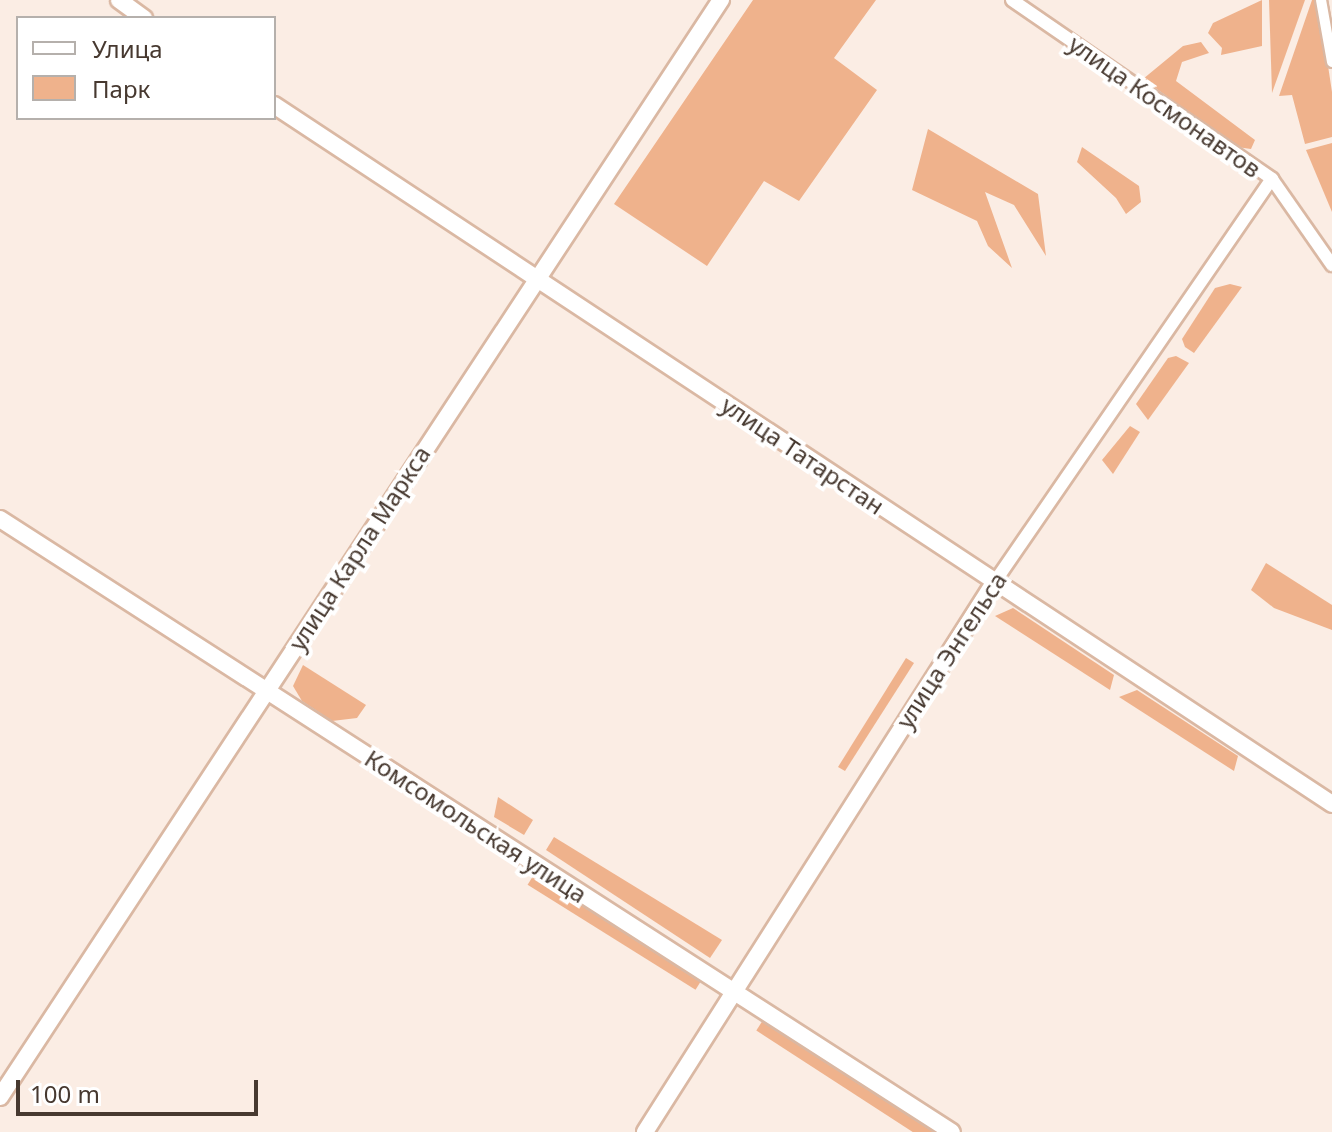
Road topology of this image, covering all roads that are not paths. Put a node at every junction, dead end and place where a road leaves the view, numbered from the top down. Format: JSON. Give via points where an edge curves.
{"nodes":[{"id":1,"x":119,"y":0,"type":"edge"},
{"id":2,"x":721,"y":0,"type":"edge"},
{"id":3,"x":1012,"y":0,"type":"edge"},
{"id":4,"x":1321,"y":0,"type":"edge"},
{"id":5,"x":141,"y":16,"type":"edge"},
{"id":6,"x":1332,"y":62,"type":"edge"},
{"id":7,"x":276,"y":106,"type":"edge"},
{"id":8,"x":1272,"y":179,"type":"junction"},
{"id":9,"x":1332,"y":265,"type":"edge"},
{"id":10,"x":535,"y":277,"type":"junction"},
{"id":11,"x":0,"y":519,"type":"edge"},
{"id":12,"x":994,"y":583,"type":"junction"},
{"id":13,"x":265,"y":691,"type":"junction"},
{"id":14,"x":1332,"y":804,"type":"edge"},
{"id":15,"x":733,"y":989,"type":"junction"},
{"id":16,"x":0,"y":1097,"type":"edge"},
{"id":17,"x":645,"y":1132,"type":"edge"},
{"id":18,"x":952,"y":1132,"type":"edge"}],
"edges":[{"from":1,"to":5,"type":"street"},
{"from":2,"to":10,"type":"street","name":"улица Карла Маркса"},
{"from":3,"to":8,"type":"street","name":"улица Космонавтов"},
{"from":4,"to":6,"type":"street"},
{"from":7,"to":10,"type":"street","name":"улица Татарстан"},
{"from":8,"to":9,"type":"street","name":"улица Космонавтов"},
{"from":8,"to":12,"type":"street","name":"улица Энгельса"},
{"from":10,"to":12,"type":"street","name":"улица Татарстан"},
{"from":10,"to":13,"type":"street","name":"улица Карла Маркса"},
{"from":11,"to":13,"type":"street","name":"Комсомольская улица"},
{"from":12,"to":14,"type":"street","name":"улица Татарстан"},
{"from":12,"to":15,"type":"street","name":"улица Энгельса"},
{"from":13,"to":15,"type":"street","name":"Комсомольская улица"},
{"from":13,"to":16,"type":"street","name":"улица Карла Маркса"},
{"from":15,"to":17,"type":"street","name":"улица Энгельса"},
{"from":15,"to":18,"type":"street","name":"Комсомольская улица"}]}
